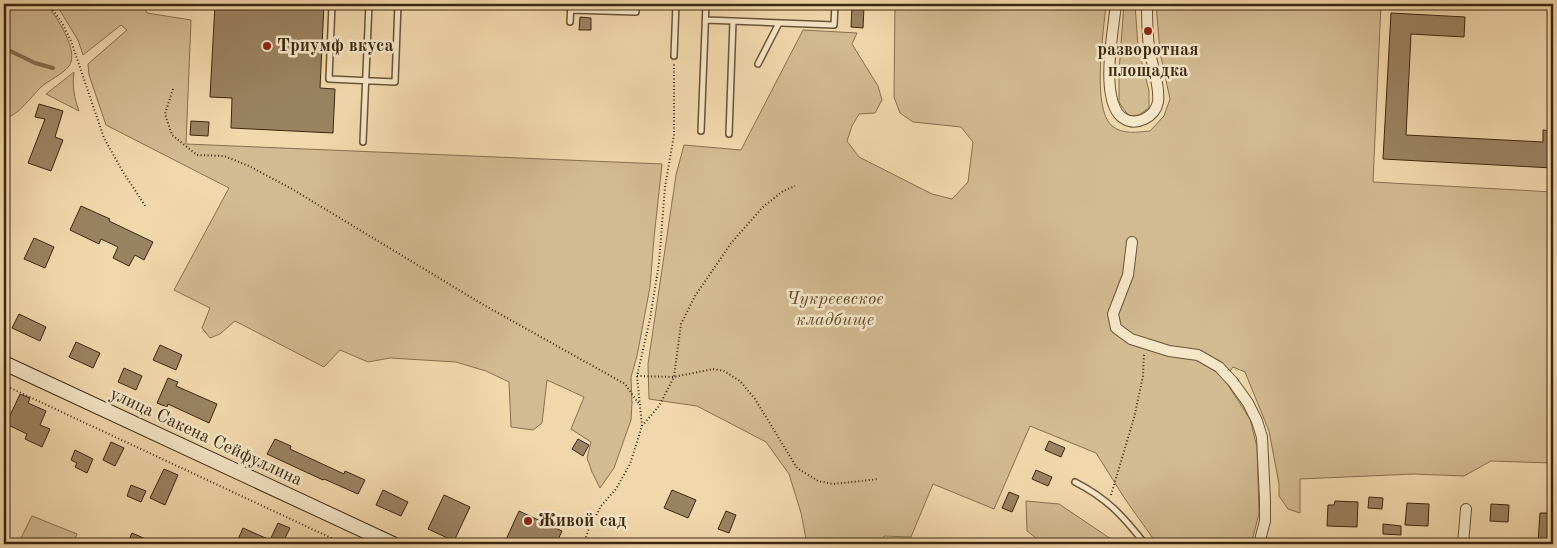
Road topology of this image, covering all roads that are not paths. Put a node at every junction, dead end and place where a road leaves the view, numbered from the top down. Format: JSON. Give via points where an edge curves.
{"nodes":[{"id":1,"x":332,"y":4,"type":"edge"},
{"id":2,"x":369,"y":4,"type":"edge"},
{"id":3,"x":398,"y":4,"type":"edge"},
{"id":4,"x":636,"y":4,"type":"edge"},
{"id":5,"x":676,"y":4,"type":"edge"},
{"id":6,"x":706,"y":4,"type":"edge"},
{"id":7,"x":835,"y":4,"type":"edge"},
{"id":8,"x":1116,"y":4,"type":"edge"},
{"id":9,"x":1147,"y":4,"type":"edge"},
{"id":10,"x":571,"y":7,"type":"edge"},
{"id":11,"x":706,"y":20,"type":"junction"},
{"id":12,"x":733,"y":21,"type":"junction"},
{"id":13,"x":570,"y":22,"type":"dead end"},
{"id":14,"x":780,"y":23,"type":"junction"},
{"id":15,"x":674,"y":56,"type":"road end"},
{"id":16,"x":758,"y":64,"type":"dead end"},
{"id":17,"x":366,"y":80,"type":"junction"},
{"id":18,"x":701,"y":131,"type":"dead end"},
{"id":19,"x":729,"y":134,"type":"dead end"},
{"id":20,"x":363,"y":142,"type":"dead end"},
{"id":21,"x":1132,"y":242,"type":"dead end"},
{"id":22,"x":4,"y":363,"type":"edge"},
{"id":23,"x":1075,"y":482,"type":"dead end"},
{"id":24,"x":1466,"y":509,"type":"dead end"},
{"id":25,"x":393,"y":544,"type":"edge"},
{"id":26,"x":1145,"y":544,"type":"edge"},
{"id":27,"x":1258,"y":544,"type":"edge"},
{"id":28,"x":1463,"y":544,"type":"edge"}],
"edges":[{"from":1,"to":17,"type":"lane","via":[[329,79]]},
{"from":2,"to":17,"type":"lane"},
{"from":3,"to":17,"type":"lane","via":[[394,82]]},
{"from":4,"to":10,"type":"lane","via":[[636,12]]},
{"from":5,"to":15,"type":"lane"},
{"from":6,"to":11,"type":"lane"},
{"from":7,"to":14,"type":"lane","via":[[834,25]]},
{"from":8,"to":9,"type":"street","via":[[1111,95],[1116,111],[1123,119],[1136,122],[1145,120],[1154,112],[1158,102]]},
{"from":10,"to":13,"type":"lane"},
{"from":11,"to":12,"type":"lane"},
{"from":11,"to":18,"type":"lane"},
{"from":12,"to":14,"type":"lane"},
{"from":12,"to":19,"type":"lane"},
{"from":14,"to":16,"type":"lane"},
{"from":17,"to":20,"type":"lane"},
{"from":21,"to":27,"type":"street","via":[[1128,275],[1113,314],[1116,328],[1131,339],[1198,355],[1219,367],[1248,403],[1262,437],[1265,521]]},
{"from":22,"to":25,"type":"main road","name":"улица Сакена Сейфуллина"},
{"from":23,"to":26,"type":"lane","via":[[1110,504]]},
{"from":24,"to":28,"type":"street"}]}
